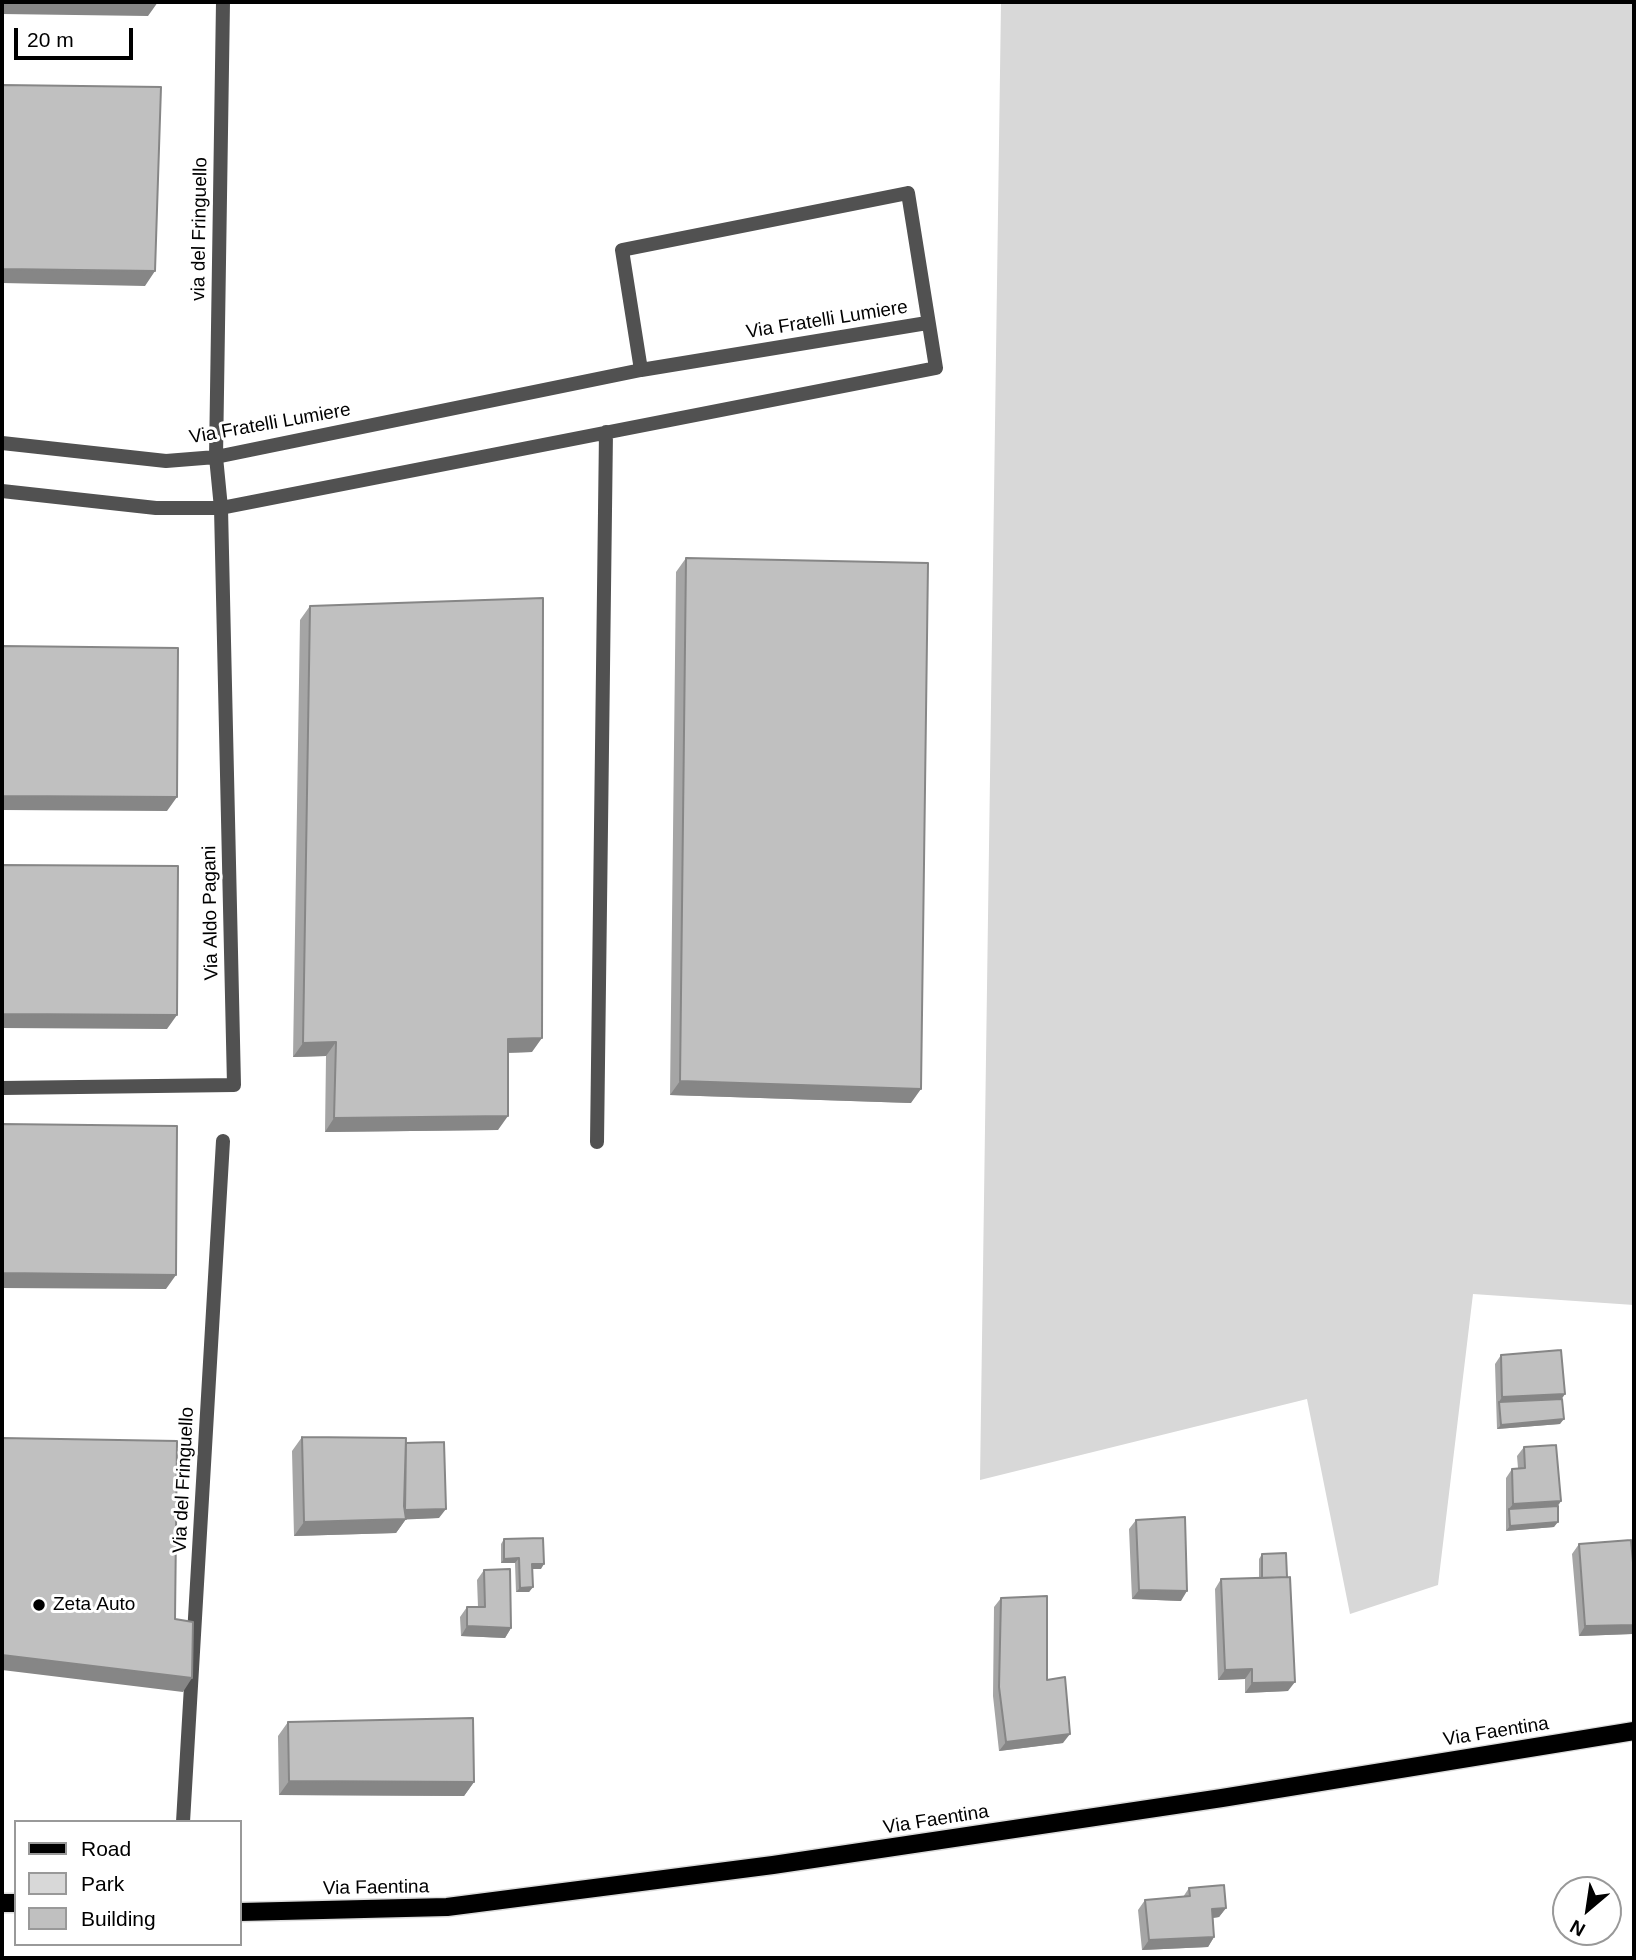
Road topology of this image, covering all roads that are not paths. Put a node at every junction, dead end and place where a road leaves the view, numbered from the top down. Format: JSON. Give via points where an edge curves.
{"nodes":[{"id":1,"x":223,"y":2,"type":"edge"},
{"id":2,"x":927,"y":323,"type":"junction"},
{"id":3,"x":640,"y":370,"type":"junction"},
{"id":4,"x":606,"y":432,"type":"junction"},
{"id":5,"x":2,"y":443,"type":"edge"},
{"id":6,"x":216,"y":457,"type":"junction"},
{"id":7,"x":2,"y":491,"type":"edge"},
{"id":8,"x":221,"y":508,"type":"junction"},
{"id":9,"x":2,"y":1088,"type":"edge"},
{"id":10,"x":223,"y":1141,"type":"dead end"},
{"id":11,"x":597,"y":1142,"type":"dead end"},
{"id":12,"x":1634,"y":1731,"type":"edge"},
{"id":13,"x":183,"y":1820,"type":"edge"},
{"id":14,"x":242,"y":1912,"type":"edge"}],
"edges":[{"from":1,"to":6,"type":"street","name":"via del Fringuello"},
{"from":2,"to":3,"type":"street","name":"Via Fratelli Lumiere"},
{"from":2,"to":3,"type":"street","via":[[908,193],[622,250]]},
{"from":2,"to":4,"type":"street","name":"Via Fratelli Lumiere","via":[[936,368]]},
{"from":3,"to":6,"type":"street","name":"Via Fratelli Lumiere"},
{"from":4,"to":8,"type":"street","name":"Via Fratelli Lumiere"},
{"from":4,"to":11,"type":"street"},
{"from":5,"to":6,"type":"street","name":"Via Fratelli Lumiere","via":[[166,461]]},
{"from":6,"to":8,"type":"street","name":"via del Fringuello"},
{"from":7,"to":8,"type":"street","name":"Via Fratelli Lumiere","via":[[156,508]]},
{"from":8,"to":9,"type":"street","name":"Via Aldo Pagani","via":[[234,1085]]},
{"from":10,"to":13,"type":"street","name":"Via del Fringuello"},
{"from":12,"to":14,"type":"main road","name":"Via Faentina","via":[[773,1866],[447,1907]]}]}
